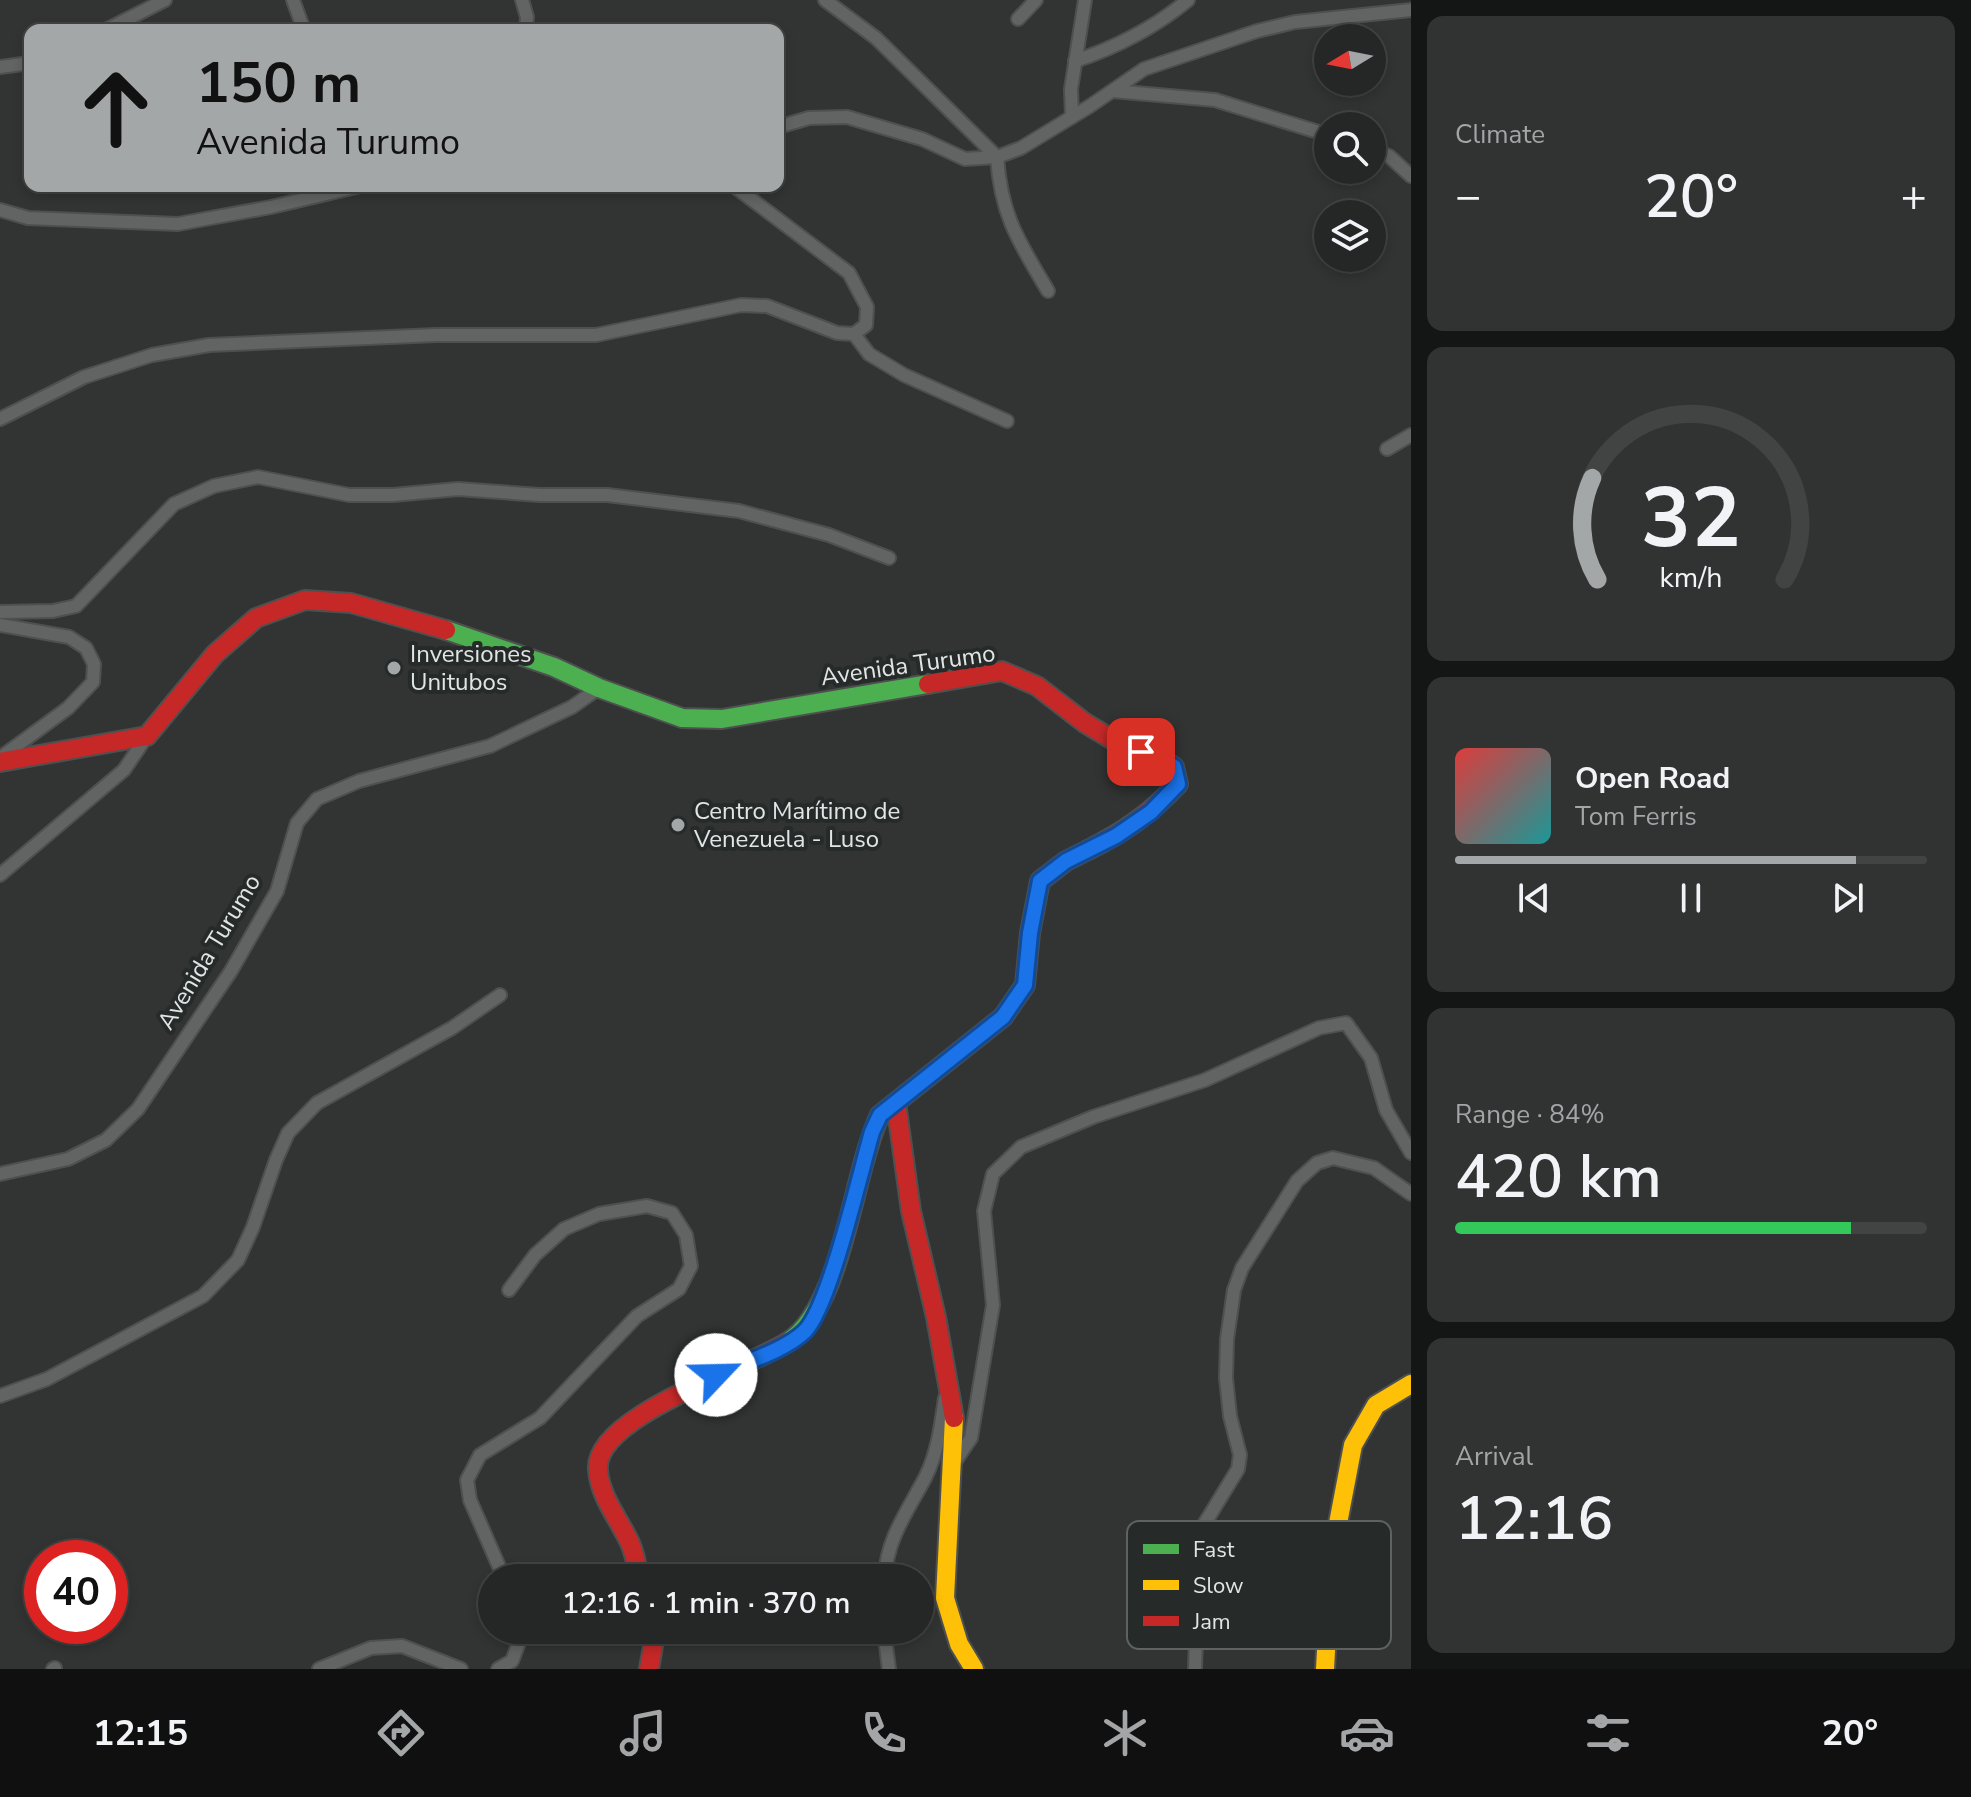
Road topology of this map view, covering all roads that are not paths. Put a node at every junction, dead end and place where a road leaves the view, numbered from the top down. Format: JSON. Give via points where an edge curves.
{"nodes":[{"id":1,"x":165,"y":0,"type":"edge"},
{"id":2,"x":293,"y":0,"type":"edge"},
{"id":3,"x":522,"y":0,"type":"edge"},
{"id":4,"x":825,"y":0,"type":"edge"},
{"id":5,"x":1036,"y":0,"type":"edge"},
{"id":6,"x":1085,"y":0,"type":"edge"},
{"id":7,"x":1188,"y":0,"type":"edge"},
{"id":8,"x":1411,"y":10,"type":"edge"},
{"id":9,"x":1018,"y":19,"type":"dead end"},
{"id":10,"x":118,"y":24,"type":"edge"},
{"id":11,"x":302,"y":24,"type":"edge"},
{"id":12,"x":526,"y":24,"type":"edge"},
{"id":13,"x":1075,"y":61,"type":"junction"},
{"id":14,"x":24,"y":64,"type":"edge"},
{"id":15,"x":0,"y":67,"type":"edge"},
{"id":16,"x":1112,"y":91,"type":"junction"},
{"id":17,"x":1072,"y":117,"type":"junction"},
{"id":18,"x":784,"y":125,"type":"edge"},
{"id":19,"x":1314,"y":131,"type":"edge"},
{"id":20,"x":1386,"y":155,"type":"edge"},
{"id":21,"x":997,"y":157,"type":"junction"},
{"id":22,"x":1411,"y":176,"type":"edge"},
{"id":23,"x":331,"y":192,"type":"edge"},
{"id":24,"x":742,"y":192,"type":"edge"},
{"id":25,"x":0,"y":210,"type":"edge"},
{"id":26,"x":1048,"y":291,"type":"dead end"},
{"id":27,"x":854,"y":334,"type":"junction"},
{"id":28,"x":0,"y":419,"type":"edge"},
{"id":29,"x":1007,"y":421,"type":"dead end"},
{"id":30,"x":1411,"y":435,"type":"edge"},
{"id":31,"x":1387,"y":449,"type":"dead end"},
{"id":32,"x":889,"y":558,"type":"dead end"},
{"id":33,"x":0,"y":612,"type":"edge"},
{"id":34,"x":0,"y":625,"type":"edge"},
{"id":35,"x":599,"y":688,"type":"junction"},
{"id":36,"x":147,"y":736,"type":"junction"},
{"id":37,"x":0,"y":760,"type":"edge"},
{"id":38,"x":0,"y":875,"type":"edge"},
{"id":39,"x":500,"y":995,"type":"dead end"},
{"id":40,"x":896,"y":1103,"type":"junction"},
{"id":41,"x":1411,"y":1153,"type":"edge"},
{"id":42,"x":0,"y":1174,"type":"edge"},
{"id":43,"x":1411,"y":1194,"type":"edge"},
{"id":44,"x":509,"y":1290,"type":"dead end"},
{"id":45,"x":948,"y":1375,"type":"junction"},
{"id":46,"x":1411,"y":1384,"type":"edge"},
{"id":47,"x":0,"y":1396,"type":"edge"},
{"id":48,"x":950,"y":1469,"type":"junction"},
{"id":49,"x":1206,"y":1521,"type":"edge"},
{"id":50,"x":1338,"y":1521,"type":"edge"},
{"id":51,"x":498,"y":1564,"type":"edge"},
{"id":52,"x":636,"y":1564,"type":"edge"},
{"id":53,"x":885,"y":1564,"type":"edge"},
{"id":54,"x":518,"y":1644,"type":"edge"},
{"id":55,"x":653,"y":1644,"type":"edge"},
{"id":56,"x":886,"y":1644,"type":"edge"},
{"id":57,"x":1196,"y":1649,"type":"edge"},
{"id":58,"x":1326,"y":1649,"type":"edge"},
{"id":59,"x":319,"y":1669,"type":"edge"},
{"id":60,"x":461,"y":1669,"type":"edge"},
{"id":61,"x":498,"y":1669,"type":"edge"},
{"id":62,"x":649,"y":1669,"type":"edge"},
{"id":63,"x":889,"y":1669,"type":"edge"},
{"id":64,"x":974,"y":1669,"type":"edge"},
{"id":65,"x":1195,"y":1669,"type":"edge"},
{"id":66,"x":1325,"y":1669,"type":"edge"}],
"edges":[{"from":1,"to":10,"type":"street"},
{"from":2,"to":11,"type":"street"},
{"from":3,"to":12,"type":"street"},
{"from":4,"to":21,"type":"street","via":[[876,38]]},
{"from":5,"to":9,"type":"street"},
{"from":6,"to":13,"type":"street"},
{"from":7,"to":13,"type":"street","via":[[1111,49]]},
{"from":8,"to":16,"type":"street","via":[[1321,18],[1257,31],[1144,69]]},
{"from":13,"to":17,"type":"street"},
{"from":14,"to":15,"type":"street"},
{"from":16,"to":17,"type":"street"},
{"from":16,"to":19,"type":"street","via":[[1215,100]]},
{"from":17,"to":21,"type":"street"},
{"from":18,"to":21,"type":"street","via":[[847,117],[922,139],[965,159]]},
{"from":20,"to":22,"type":"street"},
{"from":21,"to":26,"type":"street","via":[[999,188],[1013,232]]},
{"from":23,"to":25,"type":"street","via":[[178,224],[28,218]]},
{"from":24,"to":27,"type":"street","via":[[849,273],[867,307],[866,325]]},
{"from":27,"to":28,"type":"street","via":[[837,333],[767,306],[741,305],[596,335],[436,335],[209,345],[152,355],[84,377]]},
{"from":27,"to":29,"type":"street","via":[[869,354],[904,375]]},
{"from":30,"to":31,"type":"street"},
{"from":32,"to":33,"type":"street","via":[[829,535],[739,511],[607,495],[458,489],[349,495],[258,477],[214,486],[174,504],[76,606]]},
{"from":34,"to":37,"type":"street","via":[[69,637],[86,648],[94,664],[93,682],[68,708]]},
{"from":35,"to":36,"type":"street","via":[[449,631],[351,603],[305,600],[256,618],[215,654]]},
{"from":35,"to":40,"type":"street","name":"Avenida Turumo","via":[[682,718],[722,719],[1002,671],[1037,686],[1118,743],[1174,767],[1178,784],[1151,812],[1040,881],[1025,985],[1003,1017]]},
{"from":35,"to":42,"type":"street","name":"Avenida Turumo","via":[[572,707],[490,746],[359,781],[317,799],[297,823],[277,891],[231,971],[138,1109],[106,1140],[68,1159]]},
{"from":36,"to":37,"type":"street"},
{"from":36,"to":38,"type":"street","via":[[124,770]]},
{"from":39,"to":47,"type":"street","via":[[452,1028],[317,1103],[288,1133],[238,1260],[203,1296],[47,1379]]},
{"from":40,"to":45,"type":"street","via":[[911,1211]]},
{"from":40,"to":52,"type":"street","via":[[880,1115],[872,1132],[826,1290],[805,1331],[628,1424],[598,1457],[599,1479]]},
{"from":41,"to":48,"type":"street","via":[[1386,1110],[1371,1058],[1346,1023],[1319,1028],[1205,1080],[1021,1147],[993,1174],[984,1211],[993,1305],[971,1438]]},
{"from":43,"to":49,"type":"street","via":[[1374,1168],[1333,1158],[1317,1163],[1297,1181],[1242,1268],[1234,1290],[1226,1378],[1240,1455],[1238,1469]]},
{"from":44,"to":51,"type":"street","via":[[535,1255],[564,1229],[599,1214],[647,1206],[672,1213],[686,1235],[691,1266],[679,1289],[637,1316],[540,1418],[480,1455],[467,1480],[470,1500]]},
{"from":45,"to":48,"type":"street","via":[[954,1421]]},
{"from":45,"to":53,"type":"street","via":[[939,1439]]},
{"from":46,"to":50,"type":"street","via":[[1376,1405],[1353,1445]]},
{"from":48,"to":64,"type":"street","via":[[945,1598],[959,1644]]},
{"from":54,"to":61,"type":"street","via":[[512,1661]]},
{"from":55,"to":62,"type":"street"},
{"from":56,"to":63,"type":"street"},
{"from":57,"to":65,"type":"street"},
{"from":58,"to":66,"type":"street"},
{"from":59,"to":60,"type":"street","via":[[371,1648],[402,1646]]}]}
